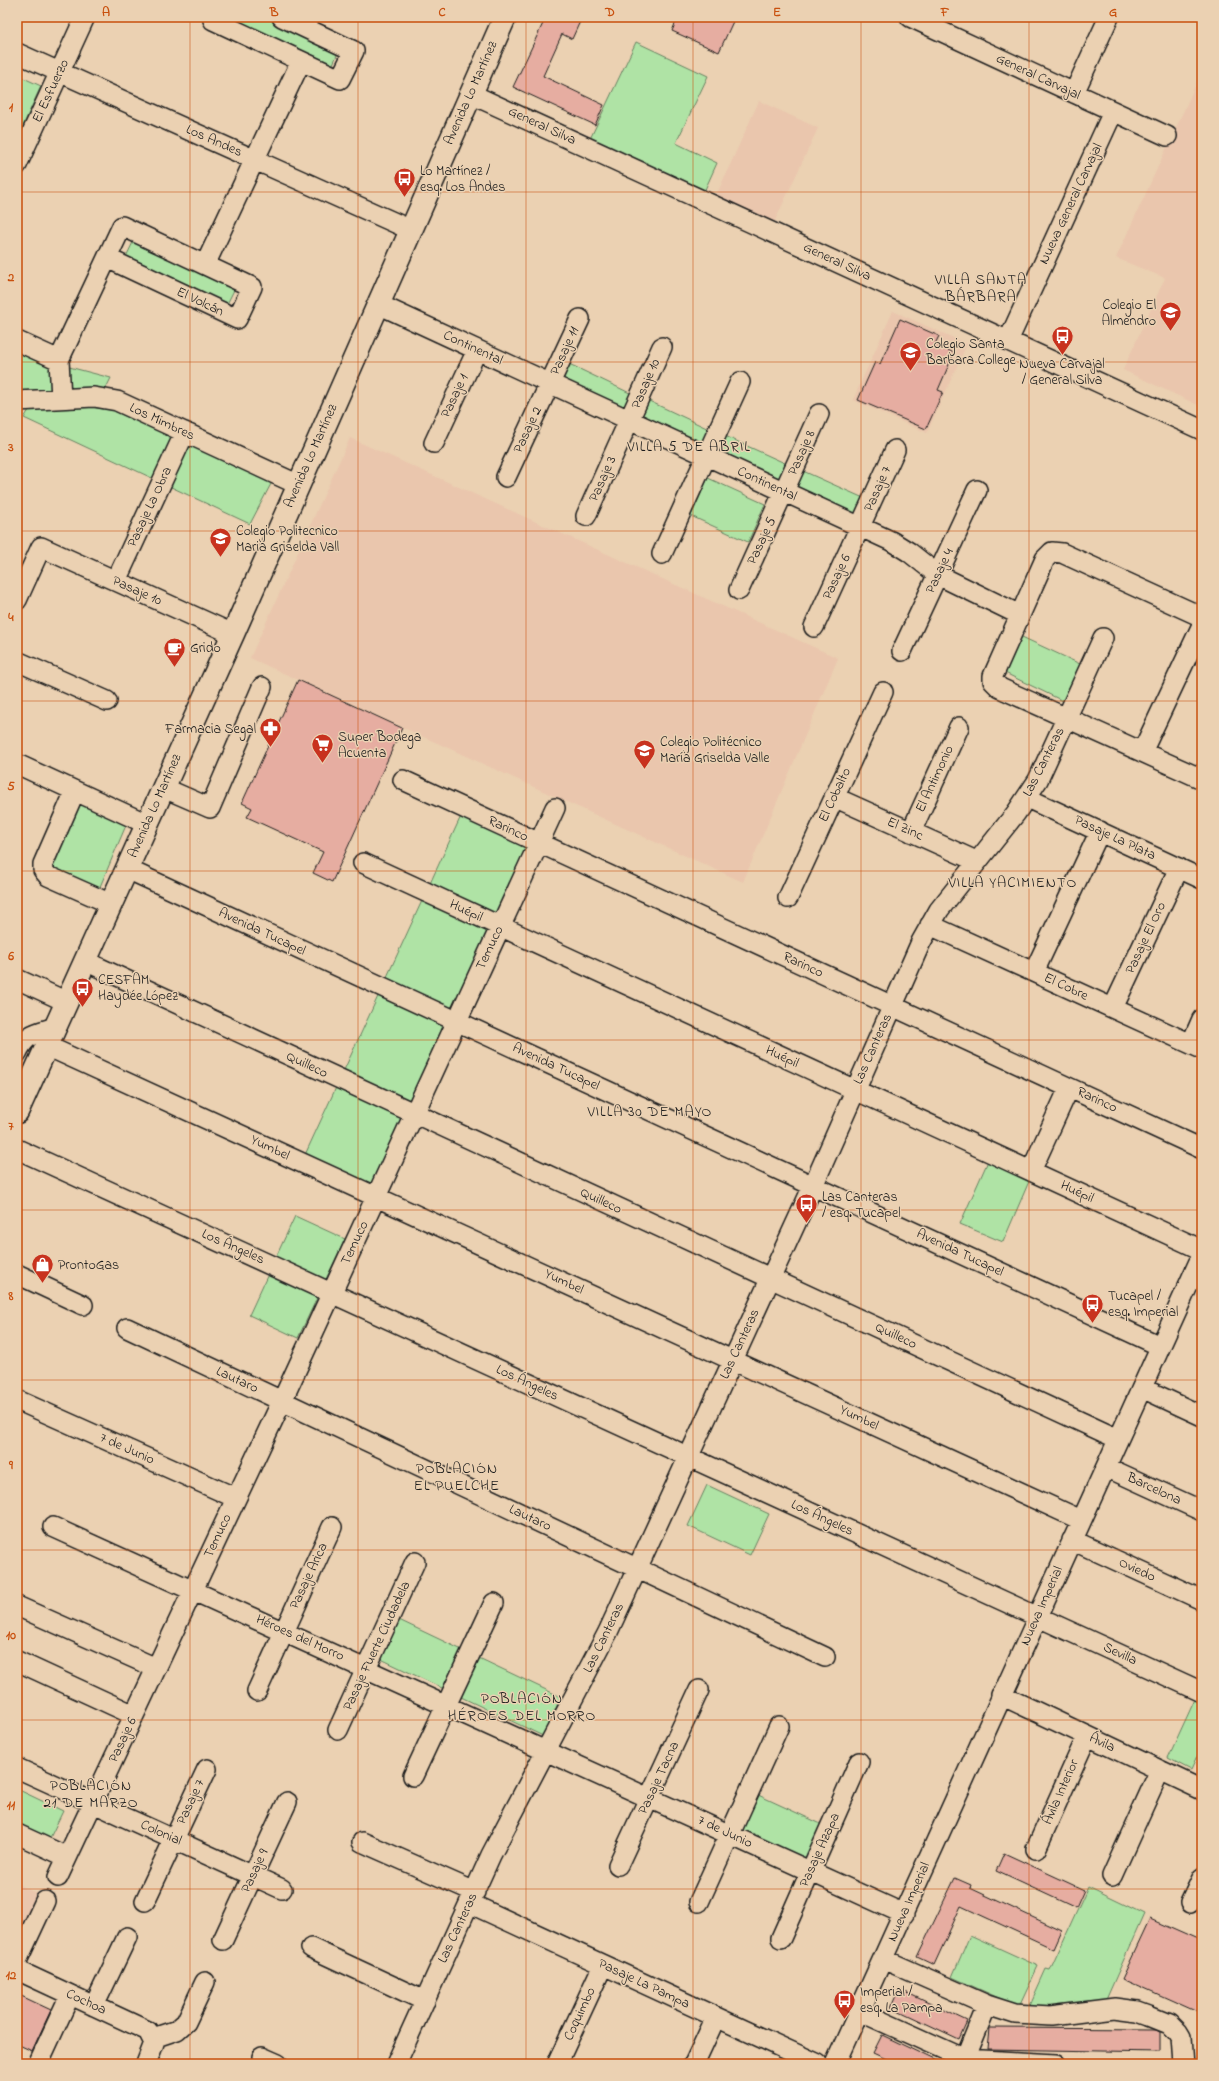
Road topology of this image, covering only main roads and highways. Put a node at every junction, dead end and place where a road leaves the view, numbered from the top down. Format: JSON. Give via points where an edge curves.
{"nodes":[{"id":1,"x":505,"y":17,"type":"edge"},
{"id":2,"x":17,"y":1112,"type":"edge"}],
"edges":[{"from":1,"to":2,"type":"main road","name":"Avenida Lo Martínez","via":[[233,634]]}]}
